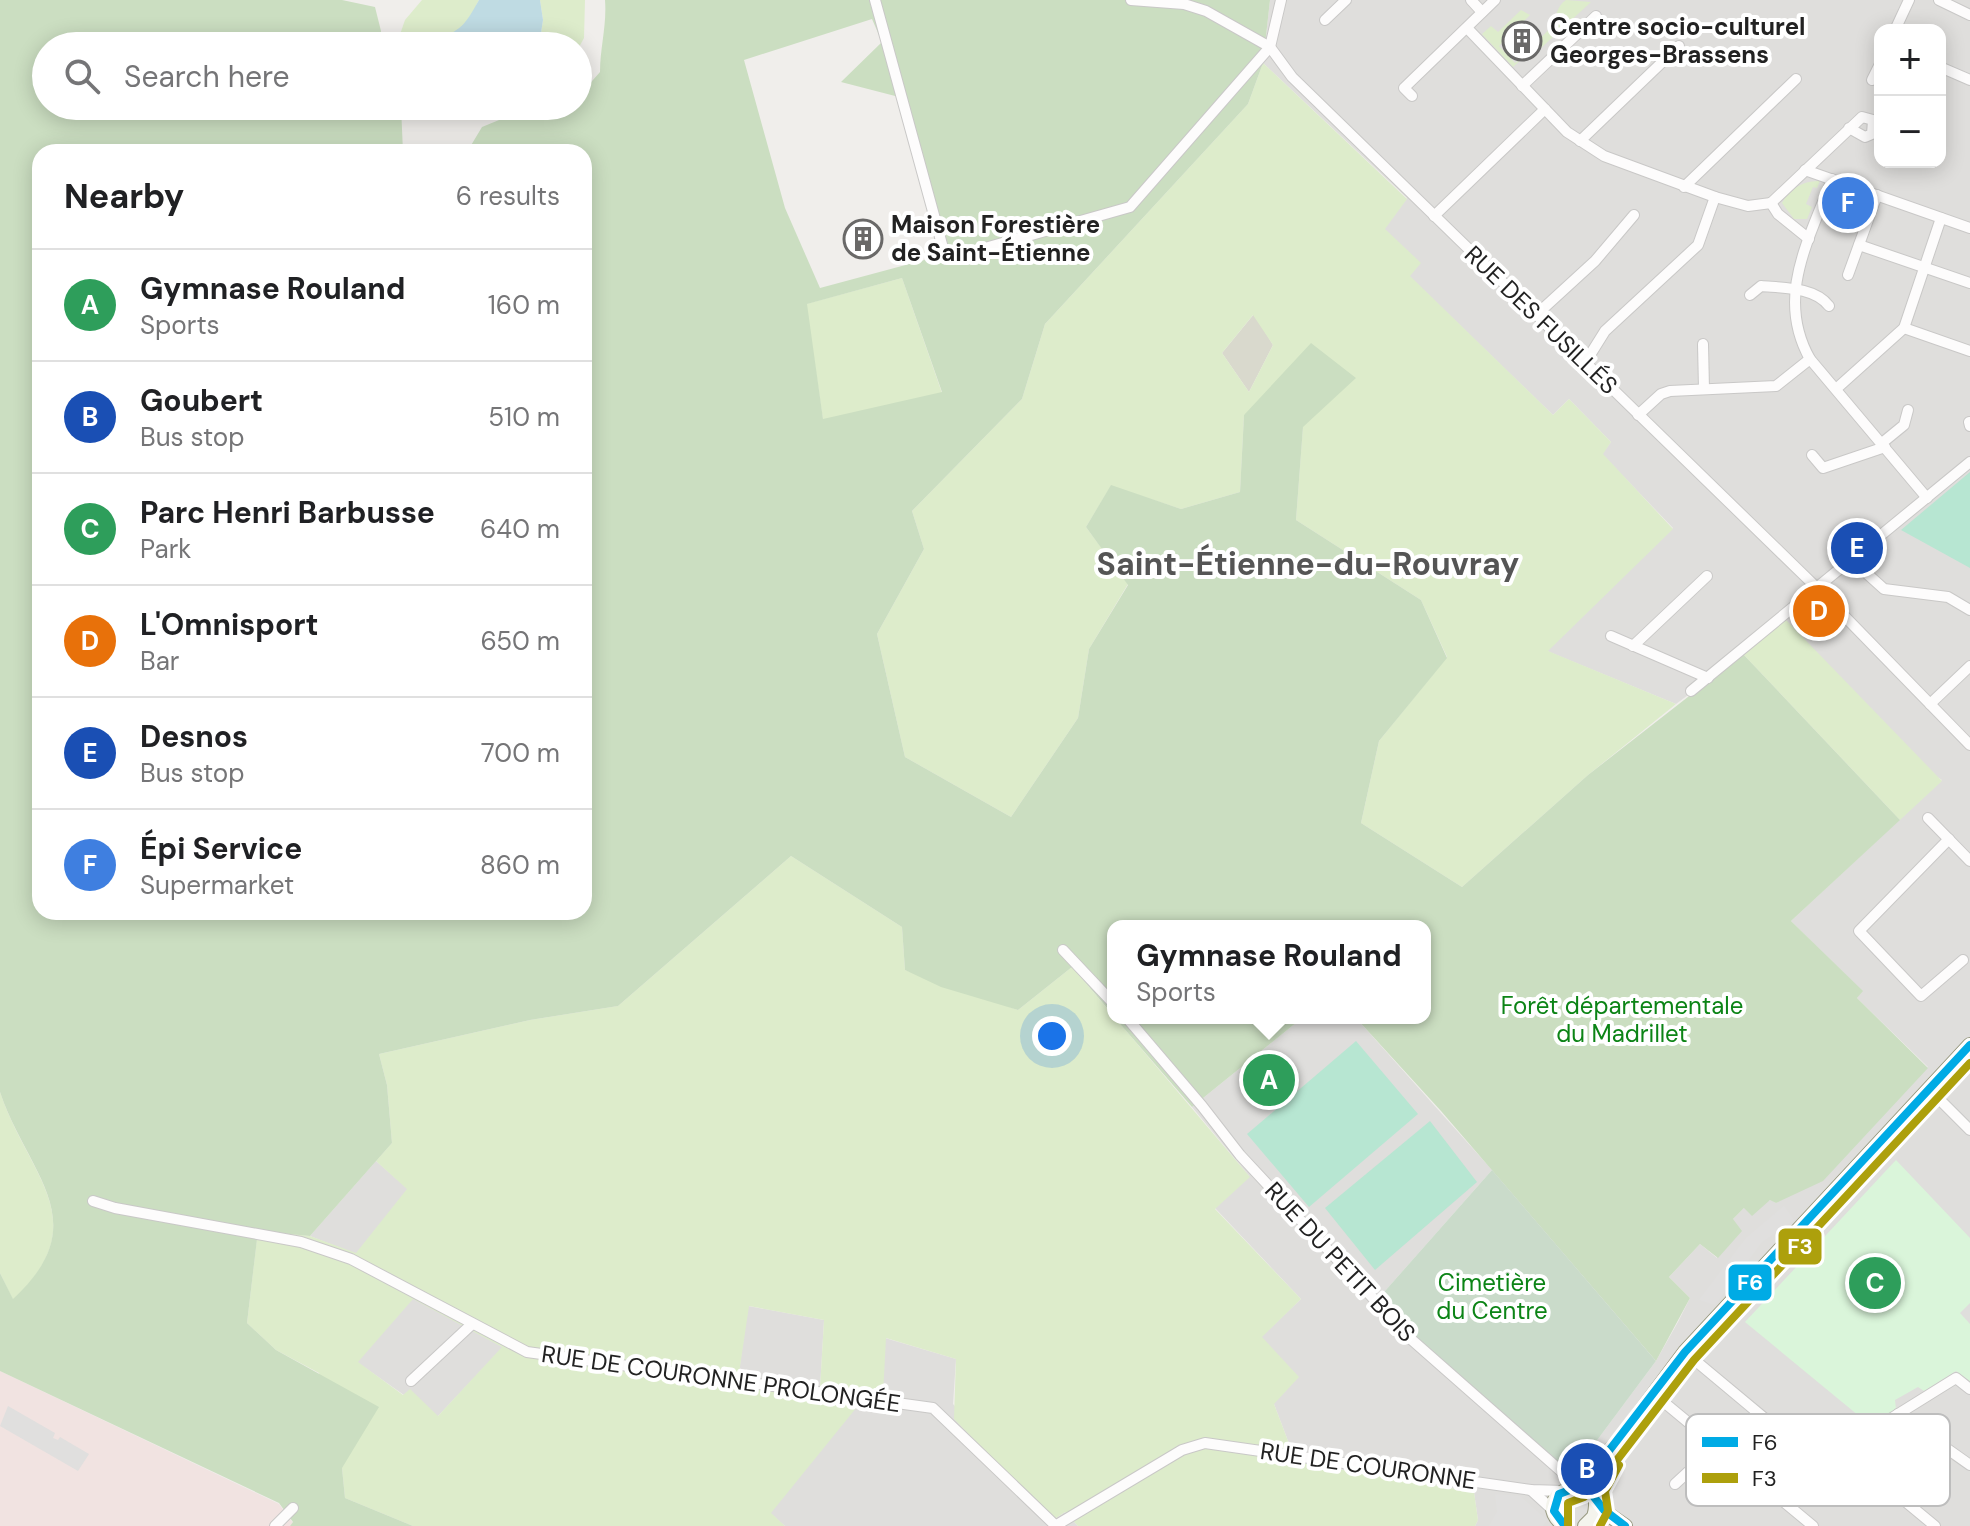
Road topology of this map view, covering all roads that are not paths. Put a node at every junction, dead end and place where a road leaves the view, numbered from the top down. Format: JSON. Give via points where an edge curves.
{"nodes":[{"id":1,"x":875,"y":0,"type":"edge"},
{"id":2,"x":1131,"y":0,"type":"edge"},
{"id":3,"x":1281,"y":0,"type":"edge"},
{"id":4,"x":1346,"y":0,"type":"edge"},
{"id":5,"x":1471,"y":0,"type":"edge"},
{"id":6,"x":1495,"y":0,"type":"edge"},
{"id":7,"x":1909,"y":0,"type":"edge"},
{"id":8,"x":1939,"y":0,"type":"edge"},
{"id":9,"x":1482,"y":12,"type":"junction"},
{"id":10,"x":1970,"y":15,"type":"edge"},
{"id":11,"x":1596,"y":16,"type":"dead end"},
{"id":12,"x":1325,"y":20,"type":"dead end"},
{"id":13,"x":1898,"y":24,"type":"edge"},
{"id":14,"x":1467,"y":28,"type":"junction"},
{"id":15,"x":1679,"y":46,"type":"dead end"},
{"id":16,"x":1270,"y":47,"type":"junction"},
{"id":17,"x":1946,"y":70,"type":"edge"},
{"id":18,"x":1874,"y":76,"type":"edge"},
{"id":19,"x":1796,"y":79,"type":"dead end"},
{"id":20,"x":1872,"y":80,"type":"dead end"},
{"id":21,"x":1970,"y":80,"type":"edge"},
{"id":22,"x":1522,"y":86,"type":"junction"},
{"id":23,"x":1412,"y":96,"type":"dead end"},
{"id":24,"x":1545,"y":109,"type":"junction"},
{"id":25,"x":1849,"y":128,"type":"dead end"},
{"id":26,"x":1580,"y":141,"type":"junction"},
{"id":27,"x":1805,"y":170,"type":"junction"},
{"id":28,"x":1832,"y":179,"type":"junction"},
{"id":29,"x":1684,"y":187,"type":"junction"},
{"id":30,"x":1877,"y":195,"type":"junction"},
{"id":31,"x":1715,"y":197,"type":"junction"},
{"id":32,"x":1771,"y":203,"type":"junction"},
{"id":33,"x":1634,"y":215,"type":"dead end"},
{"id":34,"x":1434,"y":216,"type":"junction"},
{"id":35,"x":1941,"y":218,"type":"junction"},
{"id":36,"x":1970,"y":228,"type":"edge"},
{"id":37,"x":1809,"y":239,"type":"junction"},
{"id":38,"x":1859,"y":245,"type":"junction"},
{"id":39,"x":1924,"y":267,"type":"junction"},
{"id":40,"x":1848,"y":275,"type":"dead end"},
{"id":41,"x":1970,"y":283,"type":"edge"},
{"id":42,"x":1794,"y":289,"type":"junction"},
{"id":43,"x":1750,"y":295,"type":"dead end"},
{"id":44,"x":1829,"y":306,"type":"dead end"},
{"id":45,"x":1536,"y":315,"type":"junction"},
{"id":46,"x":1904,"y":328,"type":"junction"},
{"id":47,"x":1703,"y":344,"type":"dead end"},
{"id":48,"x":1970,"y":351,"type":"edge"},
{"id":49,"x":1810,"y":359,"type":"junction"},
{"id":50,"x":1585,"y":363,"type":"junction"},
{"id":51,"x":1704,"y":389,"type":"junction"},
{"id":52,"x":1836,"y":389,"type":"junction"},
{"id":53,"x":1908,"y":410,"type":"dead end"},
{"id":54,"x":1638,"y":415,"type":"junction"},
{"id":55,"x":1883,"y":445,"type":"junction"},
{"id":56,"x":1812,"y":455,"type":"dead end"},
{"id":57,"x":1970,"y":462,"type":"edge"},
{"id":58,"x":1927,"y":498,"type":"junction"},
{"id":59,"x":1853,"y":561,"type":"junction"},
{"id":60,"x":1707,"y":576,"type":"dead end"},
{"id":61,"x":1818,"y":589,"type":"junction"},
{"id":62,"x":1970,"y":610,"type":"edge"},
{"id":63,"x":1611,"y":636,"type":"dead end"},
{"id":64,"x":1633,"y":646,"type":"junction"},
{"id":65,"x":1970,"y":666,"type":"edge"},
{"id":66,"x":1708,"y":678,"type":"junction"},
{"id":67,"x":1691,"y":691,"type":"dead end"},
{"id":68,"x":1930,"y":704,"type":"junction"},
{"id":69,"x":1970,"y":745,"type":"edge"},
{"id":70,"x":1928,"y":818,"type":"dead end"},
{"id":71,"x":1949,"y":839,"type":"junction"},
{"id":72,"x":1970,"y":861,"type":"edge"},
{"id":73,"x":1063,"y":950,"type":"dead end"},
{"id":74,"x":1968,"y":959,"type":"edge"},
{"id":75,"x":1107,"y":997,"type":"edge"},
{"id":76,"x":1132,"y":1024,"type":"edge"},
{"id":77,"x":1970,"y":1045,"type":"edge"},
{"id":78,"x":1930,"y":1090,"type":"junction"},
{"id":79,"x":1970,"y":1130,"type":"edge"},
{"id":80,"x":93,"y":1201,"type":"dead end"},
{"id":81,"x":471,"y":1325,"type":"junction"},
{"id":82,"x":1685,"y":1352,"type":"junction"},
{"id":83,"x":411,"y":1381,"type":"dead end"},
{"id":84,"x":1970,"y":1389,"type":"edge"},
{"id":85,"x":1654,"y":1394,"type":"junction"},
{"id":86,"x":1759,"y":1414,"type":"edge"},
{"id":87,"x":1898,"y":1414,"type":"edge"},
{"id":88,"x":1686,"y":1421,"type":"edge"},
{"id":89,"x":1621,"y":1438,"type":"junction"},
{"id":90,"x":1950,"y":1451,"type":"edge"},
{"id":91,"x":1970,"y":1465,"type":"edge"},
{"id":92,"x":1686,"y":1474,"type":"edge"},
{"id":93,"x":1675,"y":1484,"type":"dead end"},
{"id":94,"x":1571,"y":1488,"type":"junction"},
{"id":95,"x":1531,"y":1490,"type":"junction"},
{"id":96,"x":1594,"y":1501,"type":"junction"},
{"id":97,"x":1789,"y":1506,"type":"edge"},
{"id":98,"x":1911,"y":1506,"type":"edge"},
{"id":99,"x":293,"y":1508,"type":"dead end"},
{"id":100,"x":1558,"y":1520,"type":"edge"},
{"id":101,"x":1588,"y":1524,"type":"edge"},
{"id":102,"x":275,"y":1526,"type":"edge"},
{"id":103,"x":1056,"y":1526,"type":"edge"},
{"id":104,"x":1613,"y":1526,"type":"edge"},
{"id":105,"x":1625,"y":1526,"type":"edge"},
{"id":106,"x":1813,"y":1526,"type":"edge"},
{"id":107,"x":1935,"y":1526,"type":"edge"}],
"edges":[{"from":1,"to":16,"type":"street","via":[[946,259],[1130,207]]},
{"from":2,"to":16,"type":"street","via":[[1206,11]]},
{"from":3,"to":16,"type":"street"},
{"from":4,"to":12,"type":"street"},
{"from":5,"to":9,"type":"street"},
{"from":6,"to":9,"type":"street"},
{"from":7,"to":13,"type":"street"},
{"from":8,"to":10,"type":"street"},
{"from":9,"to":14,"type":"street"},
{"from":11,"to":22,"type":"street"},
{"from":14,"to":22,"type":"street"},
{"from":14,"to":23,"type":"street","via":[[1404,88]]},
{"from":15,"to":26,"type":"street"},
{"from":16,"to":34,"type":"street","name":"RUE DES FUSILLÉS","via":[[1292,77]]},
{"from":17,"to":21,"type":"street"},
{"from":18,"to":20,"type":"street"},
{"from":19,"to":29,"type":"street"},
{"from":22,"to":24,"type":"street"},
{"from":24,"to":26,"type":"street"},
{"from":24,"to":34,"type":"street"},
{"from":25,"to":27,"type":"street"},
{"from":26,"to":29,"type":"street","via":[[1604,156]]},
{"from":27,"to":28,"type":"street"},
{"from":27,"to":32,"type":"street"},
{"from":28,"to":30,"type":"street"},
{"from":28,"to":37,"type":"street"},
{"from":29,"to":31,"type":"street"},
{"from":30,"to":35,"type":"street"},
{"from":30,"to":38,"type":"street"},
{"from":31,"to":32,"type":"street","via":[[1748,206]]},
{"from":31,"to":50,"type":"street","via":[[1698,245],[1605,331]]},
{"from":32,"to":37,"type":"street"},
{"from":33,"to":45,"type":"street","via":[[1595,261]]},
{"from":34,"to":45,"type":"street","name":"RUE DES FUSILLÉS"},
{"from":35,"to":36,"type":"street"},
{"from":35,"to":39,"type":"street"},
{"from":37,"to":42,"type":"street"},
{"from":38,"to":39,"type":"street"},
{"from":38,"to":40,"type":"street"},
{"from":39,"to":41,"type":"street"},
{"from":39,"to":46,"type":"street"},
{"from":42,"to":43,"type":"street","via":[[1761,286]]},
{"from":42,"to":44,"type":"street","via":[[1822,297]]},
{"from":42,"to":49,"type":"street","via":[[1793,314]]},
{"from":45,"to":50,"type":"street","name":"RUE DES FUSILLÉS"},
{"from":46,"to":48,"type":"street"},
{"from":46,"to":52,"type":"street"},
{"from":47,"to":51,"type":"street"},
{"from":49,"to":51,"type":"street","via":[[1776,386]]},
{"from":49,"to":52,"type":"street"},
{"from":50,"to":54,"type":"street","name":"RUE DES FUSILLÉS"},
{"from":51,"to":54,"type":"street","via":[[1661,394]]},
{"from":52,"to":55,"type":"street"},
{"from":53,"to":55,"type":"street","via":[[1904,425]]},
{"from":54,"to":61,"type":"street","name":"RUE DES FUSILLÉS"},
{"from":55,"to":56,"type":"street","via":[[1823,468]]},
{"from":55,"to":58,"type":"street"},
{"from":57,"to":58,"type":"street"},
{"from":58,"to":59,"type":"street"},
{"from":59,"to":61,"type":"street"},
{"from":59,"to":62,"type":"street","via":[[1884,589],[1948,597]]},
{"from":60,"to":64,"type":"street"},
{"from":61,"to":66,"type":"street"},
{"from":61,"to":68,"type":"street","name":"RUE DES FUSILLÉS"},
{"from":63,"to":64,"type":"street"},
{"from":64,"to":66,"type":"street"},
{"from":65,"to":68,"type":"street"},
{"from":66,"to":67,"type":"street"},
{"from":68,"to":69,"type":"street","name":"RUE DES FUSILLÉS"},
{"from":70,"to":71,"type":"street"},
{"from":71,"to":72,"type":"street"},
{"from":71,"to":74,"type":"street","via":[[1859,931],[1921,996]]},
{"from":73,"to":75,"type":"street"},
{"from":76,"to":94,"type":"street","name":"RUE DU PETIT BOIS","via":[[1240,1155],[1412,1340],[1562,1472]]},
{"from":77,"to":78,"type":"main road"},
{"from":78,"to":79,"type":"street"},
{"from":78,"to":82,"type":"main road"},
{"from":80,"to":81,"type":"street","name":"RUE DE COURONNE PROLONGÉE","via":[[313,1246],[387,1276]]},
{"from":81,"to":83,"type":"street"},
{"from":81,"to":103,"type":"street","name":"RUE DE COURONNE PROLONGÉE","via":[[527,1352],[933,1408]]},
{"from":82,"to":85,"type":"main road"},
{"from":82,"to":86,"type":"street"},
{"from":84,"to":87,"type":"street","via":[[1956,1378]]},
{"from":85,"to":88,"type":"street"},
{"from":85,"to":89,"type":"main road"},
{"from":89,"to":94,"type":"main road"},
{"from":89,"to":96,"type":"main road","via":[[1595,1483]]},
{"from":90,"to":91,"type":"street"},
{"from":92,"to":93,"type":"street"},
{"from":94,"to":95,"type":"street","name":"RUE DE COURONNE"},
{"from":94,"to":96,"type":"main road"},
{"from":94,"to":100,"type":"main road","via":[[1555,1502]]},
{"from":95,"to":100,"type":"street"},
{"from":95,"to":103,"type":"street","name":"RUE DE COURONNE","via":[[1205,1443],[1182,1450]]},
{"from":96,"to":101,"type":"main road"},
{"from":96,"to":105,"type":"main road"},
{"from":97,"to":106,"type":"street"},
{"from":98,"to":107,"type":"street"},
{"from":99,"to":102,"type":"street"},
{"from":101,"to":104,"type":"main road"}]}
